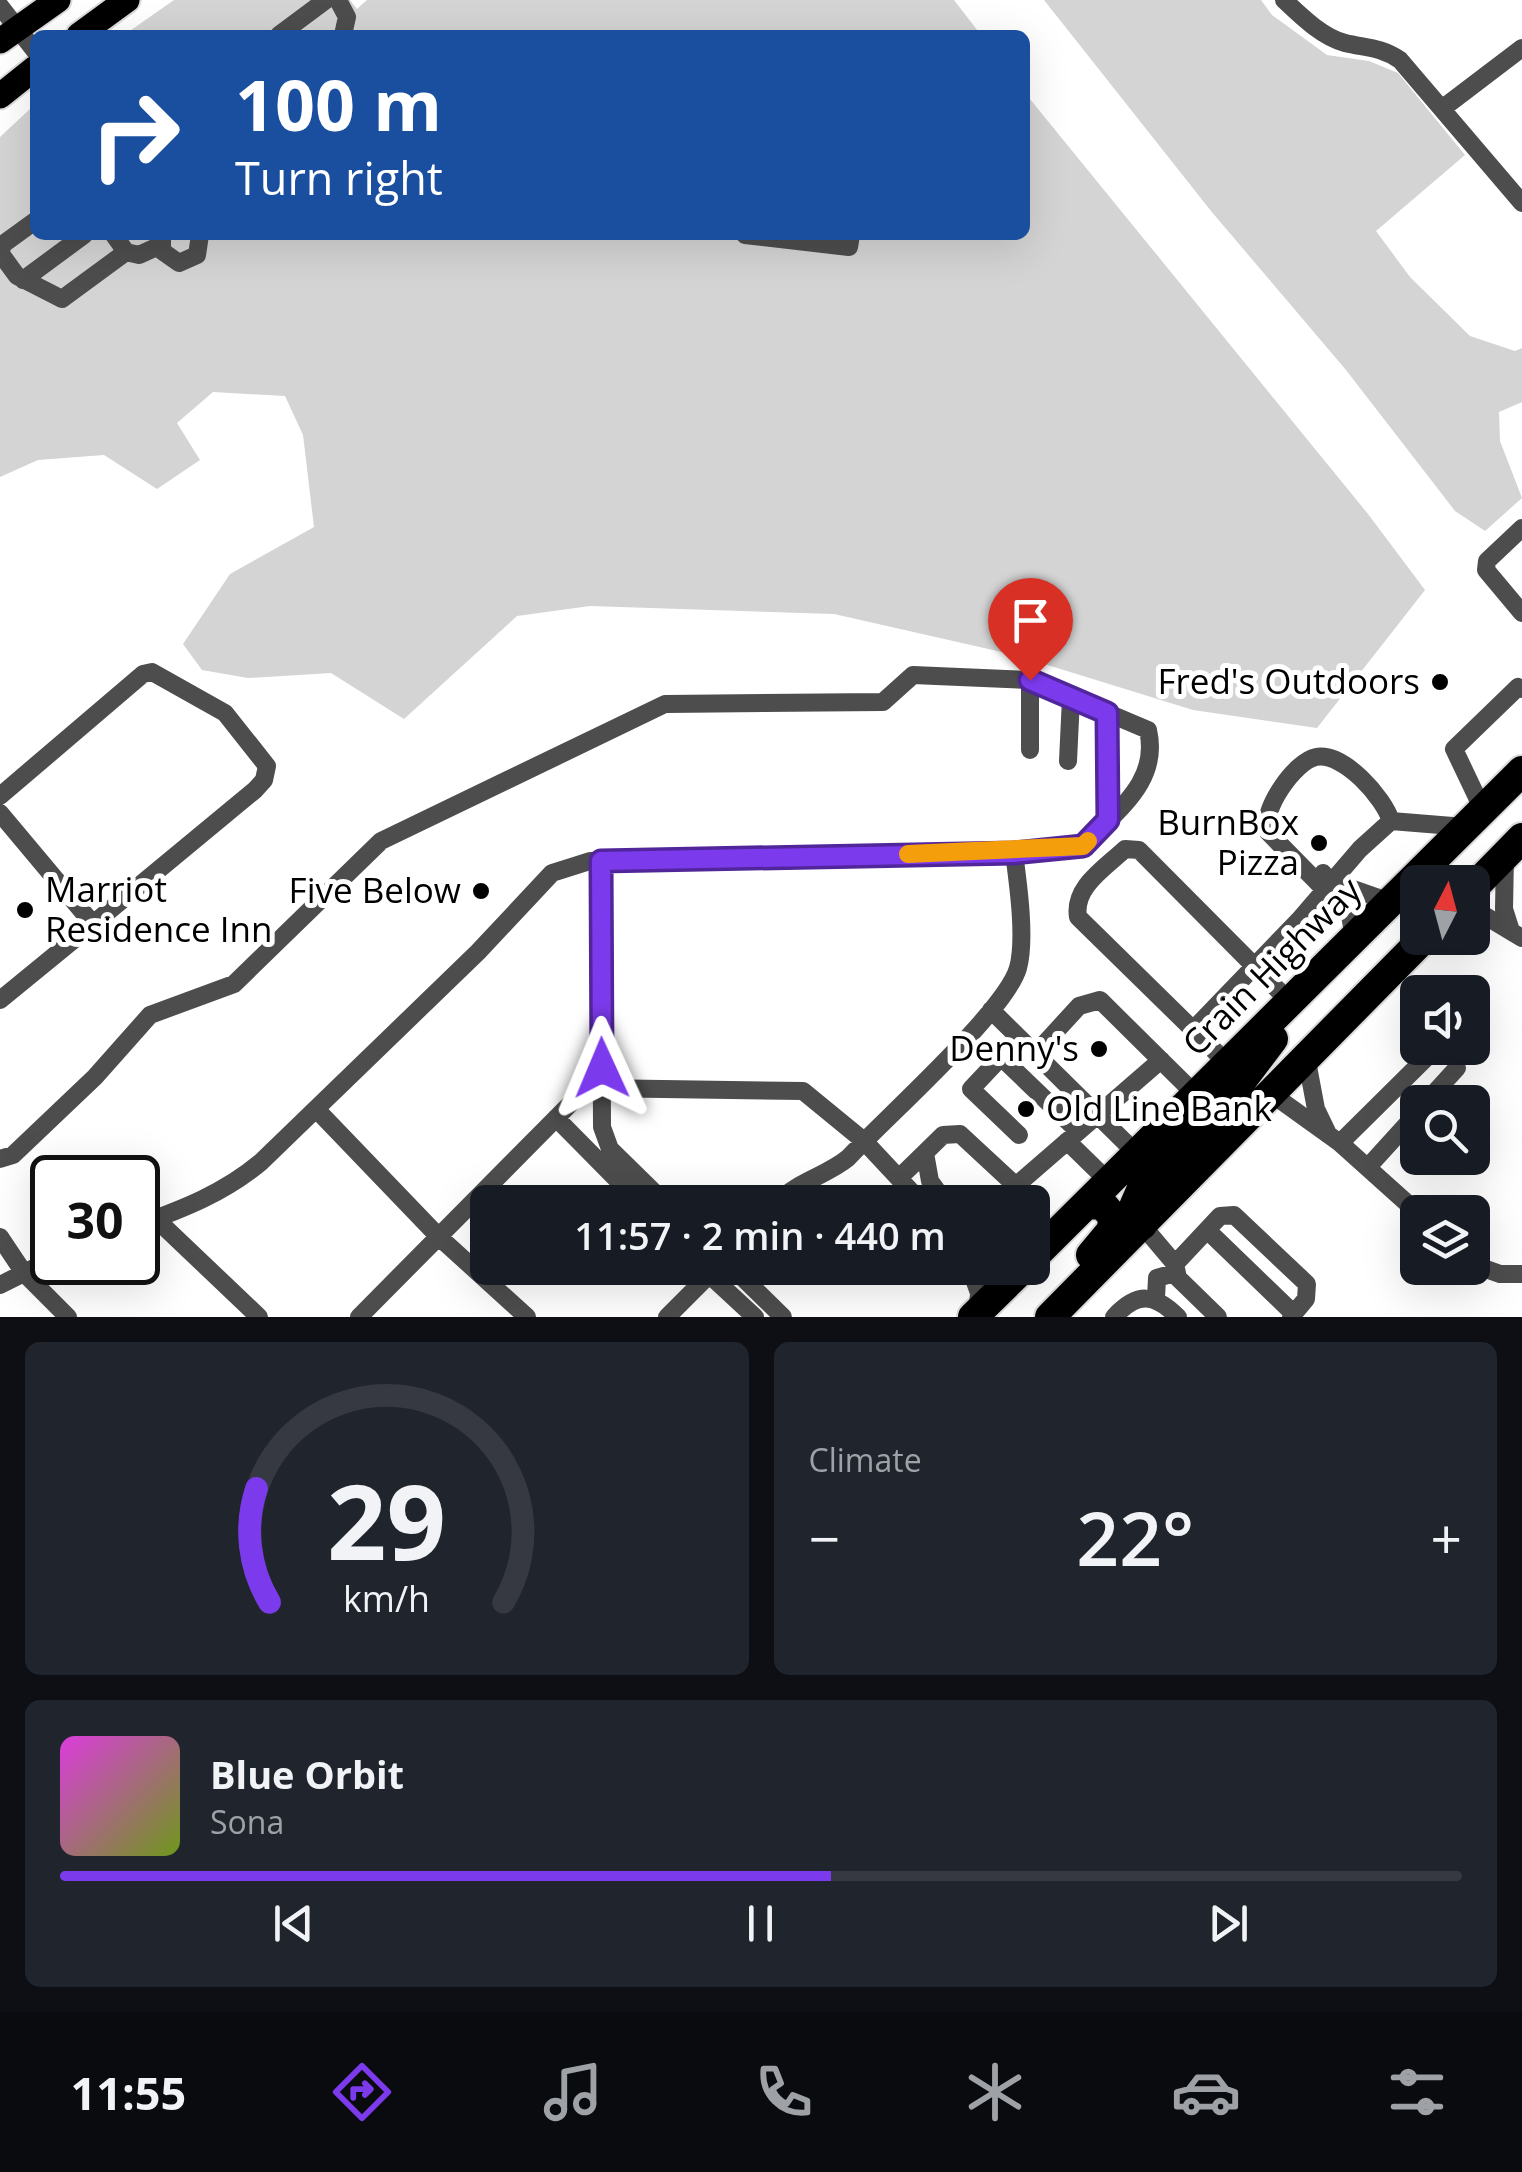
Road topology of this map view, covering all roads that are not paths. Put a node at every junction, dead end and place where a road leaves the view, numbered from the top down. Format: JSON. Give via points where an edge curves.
{"nodes":[{"id":1,"x":58,"y":0,"type":"edge"},
{"id":2,"x":127,"y":0,"type":"edge"},
{"id":3,"x":326,"y":0,"type":"edge"},
{"id":4,"x":338,"y":0,"type":"edge"},
{"id":5,"x":1284,"y":0,"type":"edge"},
{"id":6,"x":0,"y":6,"type":"edge"},
{"id":7,"x":86,"y":30,"type":"edge"},
{"id":8,"x":286,"y":30,"type":"edge"},
{"id":9,"x":344,"y":30,"type":"edge"},
{"id":10,"x":8,"y":34,"type":"edge"},
{"id":11,"x":1522,"y":48,"type":"edge"},
{"id":12,"x":30,"y":49,"type":"edge"},
{"id":13,"x":30,"y":72,"type":"edge"},
{"id":14,"x":0,"y":96,"type":"edge"},
{"id":15,"x":1443,"y":108,"type":"junction"},
{"id":16,"x":1522,"y":204,"type":"edge"},
{"id":17,"x":30,"y":225,"type":"edge"},
{"id":18,"x":77,"y":240,"type":"edge"},
{"id":19,"x":118,"y":240,"type":"edge"},
{"id":20,"x":161,"y":240,"type":"edge"},
{"id":21,"x":201,"y":240,"type":"edge"},
{"id":22,"x":799,"y":240,"type":"edge"},
{"id":23,"x":850,"y":240,"type":"edge"},
{"id":24,"x":126,"y":252,"type":"junction"},
{"id":25,"x":23,"y":280,"type":"junction"},
{"id":26,"x":1522,"y":528,"type":"edge"},
{"id":27,"x":1522,"y":613,"type":"edge"},
{"id":28,"x":1030,"y":680,"type":"junction"},
{"id":29,"x":1522,"y":689,"type":"edge"},
{"id":30,"x":1071,"y":698,"type":"junction"},
{"id":31,"x":1107,"y":713,"type":"junction"},
{"id":32,"x":1030,"y":750,"type":"dead end"},
{"id":33,"x":1068,"y":761,"type":"dead end"},
{"id":34,"x":1522,"y":771,"type":"edge"},
{"id":35,"x":0,"y":796,"type":"edge"},
{"id":36,"x":0,"y":813,"type":"edge"},
{"id":37,"x":1474,"y":818,"type":"junction"},
{"id":38,"x":1108,"y":820,"type":"junction"},
{"id":39,"x":1391,"y":821,"type":"junction"},
{"id":40,"x":1514,"y":847,"type":"edge"},
{"id":41,"x":1014,"y":853,"type":"junction"},
{"id":42,"x":601,"y":861,"type":"junction"},
{"id":43,"x":1490,"y":871,"type":"edge"},
{"id":44,"x":1327,"y":884,"type":"junction"},
{"id":45,"x":1390,"y":902,"type":"junction"},
{"id":46,"x":1490,"y":919,"type":"edge"},
{"id":47,"x":94,"y":924,"type":"junction"},
{"id":48,"x":1516,"y":934,"type":"edge"},
{"id":49,"x":1354,"y":938,"type":"junction"},
{"id":50,"x":1407,"y":955,"type":"edge"},
{"id":51,"x":1254,"y":966,"type":"junction"},
{"id":52,"x":0,"y":1000,"type":"edge"},
{"id":53,"x":1287,"y":1005,"type":"junction"},
{"id":54,"x":991,"y":1010,"type":"junction"},
{"id":55,"x":1193,"y":1030,"type":"junction"},
{"id":56,"x":1019,"y":1038,"type":"junction"},
{"id":57,"x":1036,"y":1053,"type":"junction"},
{"id":58,"x":1306,"y":1056,"type":"junction"},
{"id":59,"x":1001,"y":1058,"type":"junction"},
{"id":60,"x":1161,"y":1060,"type":"junction"},
{"id":61,"x":1228,"y":1064,"type":"junction"},
{"id":62,"x":1417,"y":1065,"type":"edge"},
{"id":63,"x":1457,"y":1068,"type":"dead end"},
{"id":64,"x":1442,"y":1085,"type":"edge"},
{"id":65,"x":603,"y":1088,"type":"junction"},
{"id":66,"x":1269,"y":1092,"type":"junction"},
{"id":67,"x":1196,"y":1095,"type":"junction"},
{"id":68,"x":317,"y":1110,"type":"junction"},
{"id":69,"x":560,"y":1114,"type":"junction"},
{"id":70,"x":1100,"y":1115,"type":"junction"},
{"id":71,"x":1400,"y":1132,"type":"edge"},
{"id":72,"x":1072,"y":1136,"type":"junction"},
{"id":73,"x":1334,"y":1138,"type":"junction"},
{"id":74,"x":864,"y":1141,"type":"junction"},
{"id":75,"x":610,"y":1150,"type":"junction"},
{"id":76,"x":925,"y":1153,"type":"junction"},
{"id":77,"x":1137,"y":1154,"type":"junction"},
{"id":78,"x":0,"y":1159,"type":"edge"},
{"id":79,"x":1044,"y":1160,"type":"junction"},
{"id":80,"x":1368,"y":1168,"type":"junction"},
{"id":81,"x":899,"y":1178,"type":"junction"},
{"id":82,"x":1109,"y":1182,"type":"junction"},
{"id":83,"x":631,"y":1185,"type":"edge"},
{"id":84,"x":634,"y":1185,"type":"edge"},
{"id":85,"x":798,"y":1185,"type":"edge"},
{"id":86,"x":905,"y":1185,"type":"edge"},
{"id":87,"x":933,"y":1185,"type":"edge"},
{"id":88,"x":1015,"y":1185,"type":"edge"},
{"id":89,"x":1017,"y":1185,"type":"edge"},
{"id":90,"x":1400,"y":1197,"type":"edge"},
{"id":91,"x":1086,"y":1204,"type":"junction"},
{"id":92,"x":160,"y":1216,"type":"edge"},
{"id":93,"x":160,"y":1222,"type":"edge"},
{"id":94,"x":1142,"y":1225,"type":"junction"},
{"id":95,"x":1207,"y":1230,"type":"junction"},
{"id":96,"x":0,"y":1237,"type":"edge"},
{"id":97,"x":439,"y":1237,"type":"junction"},
{"id":98,"x":1050,"y":1240,"type":"edge"},
{"id":99,"x":1175,"y":1269,"type":"junction"},
{"id":100,"x":30,"y":1270,"type":"edge"},
{"id":101,"x":1490,"y":1270,"type":"edge"},
{"id":102,"x":24,"y":1273,"type":"junction"},
{"id":103,"x":1522,"y":1274,"type":"edge"},
{"id":104,"x":0,"y":1285,"type":"edge"},
{"id":105,"x":696,"y":1285,"type":"edge"},
{"id":106,"x":724,"y":1285,"type":"edge"},
{"id":107,"x":750,"y":1285,"type":"edge"},
{"id":108,"x":976,"y":1285,"type":"edge"},
{"id":109,"x":1006,"y":1285,"type":"edge"},
{"id":110,"x":1156,"y":1298,"type":"junction"},
{"id":111,"x":60,"y":1314,"type":"edge"},
{"id":112,"x":976,"y":1315,"type":"edge"},
{"id":113,"x":1292,"y":1315,"type":"edge"},
{"id":114,"x":260,"y":1317,"type":"edge"},
{"id":115,"x":359,"y":1317,"type":"edge"},
{"id":116,"x":527,"y":1317,"type":"edge"},
{"id":117,"x":667,"y":1317,"type":"edge"},
{"id":118,"x":756,"y":1317,"type":"edge"},
{"id":119,"x":783,"y":1317,"type":"edge"},
{"id":120,"x":1035,"y":1317,"type":"edge"},
{"id":121,"x":1050,"y":1317,"type":"edge"},
{"id":122,"x":1114,"y":1317,"type":"edge"},
{"id":123,"x":1177,"y":1317,"type":"edge"},
{"id":124,"x":1218,"y":1317,"type":"edge"}],
"edges":[{"from":1,"to":10,"type":"main road"},
{"from":2,"to":7,"type":"main road"},
{"from":3,"to":8,"type":"street"},
{"from":4,"to":9,"type":"street","via":[[348,16]]},
{"from":5,"to":15,"type":"street","via":[[1342,42],[1383,48]]},
{"from":6,"to":10,"type":"street"},
{"from":10,"to":12,"type":"street"},
{"from":11,"to":15,"type":"street"},
{"from":13,"to":14,"type":"main road"},
{"from":15,"to":16,"type":"street"},
{"from":17,"to":25,"type":"street","via":[[2,246],[9,270]]},
{"from":18,"to":25,"type":"street"},
{"from":19,"to":24,"type":"street"},
{"from":20,"to":21,"type":"street","via":[[166,257],[186,262]]},
{"from":20,"to":24,"type":"street","via":[[139,256]]},
{"from":22,"to":23,"type":"street","via":[[850,246]]},
{"from":24,"to":25,"type":"street","via":[[62,299]]},
{"from":26,"to":27,"type":"street","via":[[1487,561],[1486,570]]},
{"from":28,"to":30,"type":"street"},
{"from":28,"to":32,"type":"street"},
{"from":28,"to":78,"type":"street","via":[[913,675],[883,702],[665,704],[380,841],[234,984],[150,1016],[95,1078]]},
{"from":29,"to":37,"type":"street","via":[[1454,749]]},
{"from":30,"to":31,"type":"street"},
{"from":30,"to":33,"type":"street"},
{"from":31,"to":38,"type":"street"},
{"from":31,"to":38,"type":"street","via":[[1148,730],[1154,756],[1144,780]]},
{"from":34,"to":37,"type":"highway","name":"Crain Highway"},
{"from":35,"to":47,"type":"street","via":[[152,672],[225,713],[266,760],[264,780]]},
{"from":36,"to":47,"type":"street"},
{"from":37,"to":39,"type":"street"},
{"from":37,"to":45,"type":"highway","name":"Crain Highway"},
{"from":38,"to":41,"type":"street","via":[[1083,846]]},
{"from":39,"to":44,"type":"street"},
{"from":39,"to":44,"type":"street","via":[[1382,801],[1338,762],[1314,757],[1267,808],[1266,827]]},
{"from":40,"to":43,"type":"highway"},
{"from":40,"to":48,"type":"street","via":[[1504,909]]},
{"from":41,"to":42,"type":"street"},
{"from":41,"to":54,"type":"street","via":[[1019,962]]},
{"from":42,"to":65,"type":"street"},
{"from":42,"to":68,"type":"street","via":[[552,873]]},
{"from":44,"to":45,"type":"street"},
{"from":44,"to":49,"type":"street","via":[[1348,905]]},
{"from":44,"to":51,"type":"street"},
{"from":45,"to":49,"type":"highway","name":"Crain Highway"},
{"from":46,"to":48,"type":"street"},
{"from":47,"to":52,"type":"street"},
{"from":49,"to":53,"type":"highway","name":"Crain Highway"},
{"from":50,"to":58,"type":"highway"},
{"from":51,"to":53,"type":"street"},
{"from":51,"to":55,"type":"street"},
{"from":51,"to":55,"type":"street","via":[[1139,850],[1125,849],[1082,890],[1078,917]]},
{"from":53,"to":61,"type":"highway","name":"Crain Highway"},
{"from":53,"to":94,"type":"highway","via":[[1248,1074],[1143,1186],[1133,1209]]},
{"from":54,"to":56,"type":"street"},
{"from":54,"to":74,"type":"street"},
{"from":55,"to":61,"type":"street"},
{"from":56,"to":57,"type":"street"},
{"from":56,"to":59,"type":"street"},
{"from":57,"to":60,"type":"street","via":[[1093,998]]},
{"from":57,"to":70,"type":"street"},
{"from":58,"to":66,"type":"highway"},
{"from":58,"to":73,"type":"street","via":[[1316,1109]]},
{"from":59,"to":72,"type":"street"},
{"from":59,"to":79,"type":"street","via":[[971,1089]]},
{"from":60,"to":67,"type":"street"},
{"from":60,"to":70,"type":"street"},
{"from":61,"to":67,"type":"highway","name":"Crain Highway"},
{"from":62,"to":73,"type":"street"},
{"from":63,"to":64,"type":"street"},
{"from":65,"to":69,"type":"street","via":[[584,1091]]},
{"from":65,"to":74,"type":"street","via":[[796,1089]]},
{"from":65,"to":75,"type":"street","via":[[602,1127]]},
{"from":66,"to":73,"type":"street"},
{"from":66,"to":94,"type":"highway"},
{"from":67,"to":77,"type":"highway","name":"Crain Highway"},
{"from":68,"to":92,"type":"street","via":[[236,1183]]},
{"from":68,"to":97,"type":"street"},
{"from":69,"to":75,"type":"street"},
{"from":69,"to":83,"type":"street"},
{"from":69,"to":97,"type":"street"},
{"from":70,"to":72,"type":"street"},
{"from":70,"to":77,"type":"street"},
{"from":71,"to":80,"type":"street"},
{"from":72,"to":79,"type":"street"},
{"from":72,"to":82,"type":"street"},
{"from":73,"to":80,"type":"street"},
{"from":74,"to":81,"type":"street"},
{"from":74,"to":85,"type":"street","via":[[834,1170]]},
{"from":75,"to":84,"type":"street"},
{"from":76,"to":81,"type":"street"},
{"from":76,"to":87,"type":"street"},
{"from":76,"to":88,"type":"street","via":[[943,1135],[960,1134]]},
{"from":77,"to":82,"type":"highway","name":"Crain Highway"},
{"from":79,"to":89,"type":"street"},
{"from":80,"to":90,"type":"street"},
{"from":81,"to":86,"type":"street"},
{"from":82,"to":91,"type":"highway","name":"Crain Highway"},
{"from":91,"to":98,"type":"highway","name":"Crain Highway"},
{"from":91,"to":120,"type":"highway","via":[[1110,1213],[1111,1231]]},
{"from":93,"to":114,"type":"street"},
{"from":94,"to":99,"type":"street"},
{"from":94,"to":121,"type":"highway"},
{"from":95,"to":99,"type":"street"},
{"from":95,"to":113,"type":"street"},
{"from":95,"to":113,"type":"street","via":[[1220,1216],[1234,1215],[1307,1284],[1306,1299]]},
{"from":96,"to":102,"type":"street"},
{"from":97,"to":115,"type":"street"},
{"from":97,"to":116,"type":"street"},
{"from":99,"to":110,"type":"street","via":[[1157,1278]]},
{"from":99,"to":124,"type":"street"},
{"from":100,"to":102,"type":"street"},
{"from":101,"to":103,"type":"street"},
{"from":102,"to":104,"type":"street"},
{"from":102,"to":111,"type":"street"},
{"from":105,"to":117,"type":"street"},
{"from":106,"to":118,"type":"street"},
{"from":107,"to":119,"type":"street"},
{"from":108,"to":112,"type":"street"},
{"from":109,"to":112,"type":"highway"},
{"from":110,"to":122,"type":"street","via":[[1129,1300]]},
{"from":110,"to":123,"type":"street"}]}
